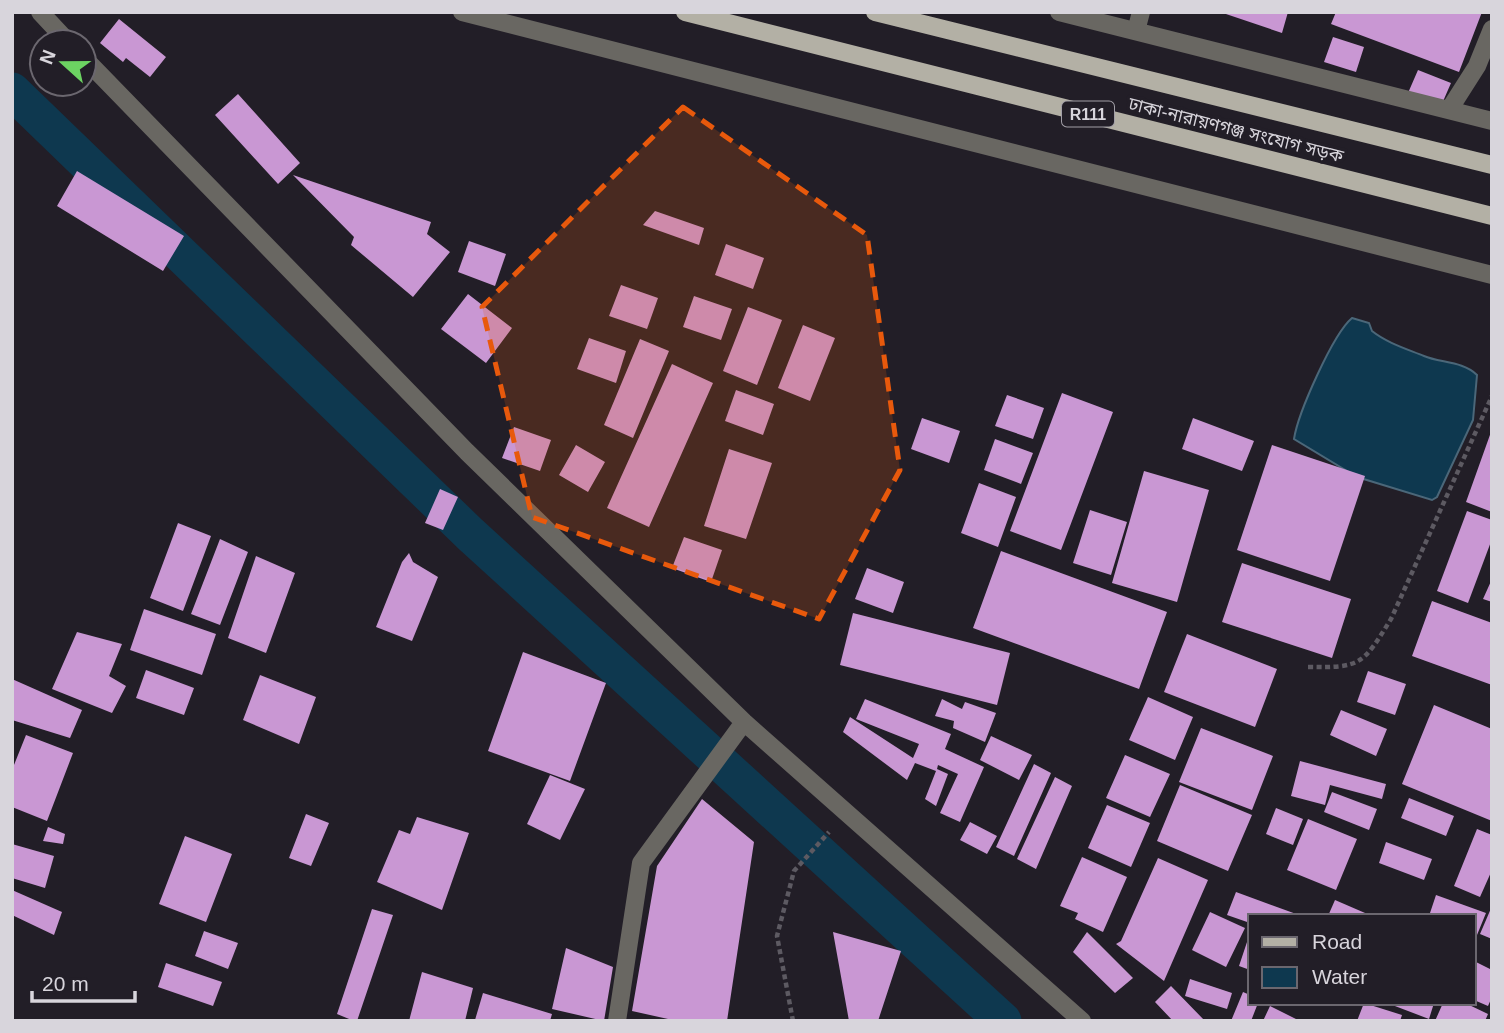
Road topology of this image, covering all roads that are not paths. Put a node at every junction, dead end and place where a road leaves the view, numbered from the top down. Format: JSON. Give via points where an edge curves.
{"nodes":[{"id":1,"x":40,"y":12,"type":"edge"},
{"id":2,"x":462,"y":12,"type":"edge"},
{"id":3,"x":685,"y":12,"type":"edge"},
{"id":4,"x":875,"y":12,"type":"edge"},
{"id":5,"x":1059,"y":12,"type":"edge"},
{"id":6,"x":1141,"y":12,"type":"edge"},
{"id":7,"x":55,"y":28,"type":"edge"},
{"id":8,"x":1492,"y":29,"type":"edge"},
{"id":9,"x":1136,"y":31,"type":"junction"},
{"id":10,"x":98,"y":72,"type":"edge"},
{"id":11,"x":1449,"y":110,"type":"junction"},
{"id":12,"x":1492,"y":121,"type":"edge"},
{"id":13,"x":1492,"y":165,"type":"edge"},
{"id":14,"x":1492,"y":216,"type":"edge"},
{"id":15,"x":1492,"y":275,"type":"edge"},
{"id":16,"x":743,"y":723,"type":"junction"},
{"id":17,"x":617,"y":1021,"type":"edge"},
{"id":18,"x":1082,"y":1021,"type":"edge"}],
"edges":[{"from":1,"to":7,"type":"street"},
{"from":2,"to":15,"type":"street"},
{"from":3,"to":14,"type":"main road","name":"ঢাকা-নারায়ণগঞ্জ সংযোগ সড়ক","number":"R111"},
{"from":4,"to":13,"type":"main road","name":"ঢাকা-নারায়ণগঞ্জ সংযোগ সড়ক"},
{"from":5,"to":9,"type":"street"},
{"from":6,"to":9,"type":"street"},
{"from":8,"to":11,"type":"street","via":[[1477,66]]},
{"from":9,"to":11,"type":"street"},
{"from":10,"to":16,"type":"street","via":[[467,452]]},
{"from":11,"to":12,"type":"street"},
{"from":16,"to":17,"type":"street","via":[[641,863]]},
{"from":16,"to":18,"type":"street"}]}
